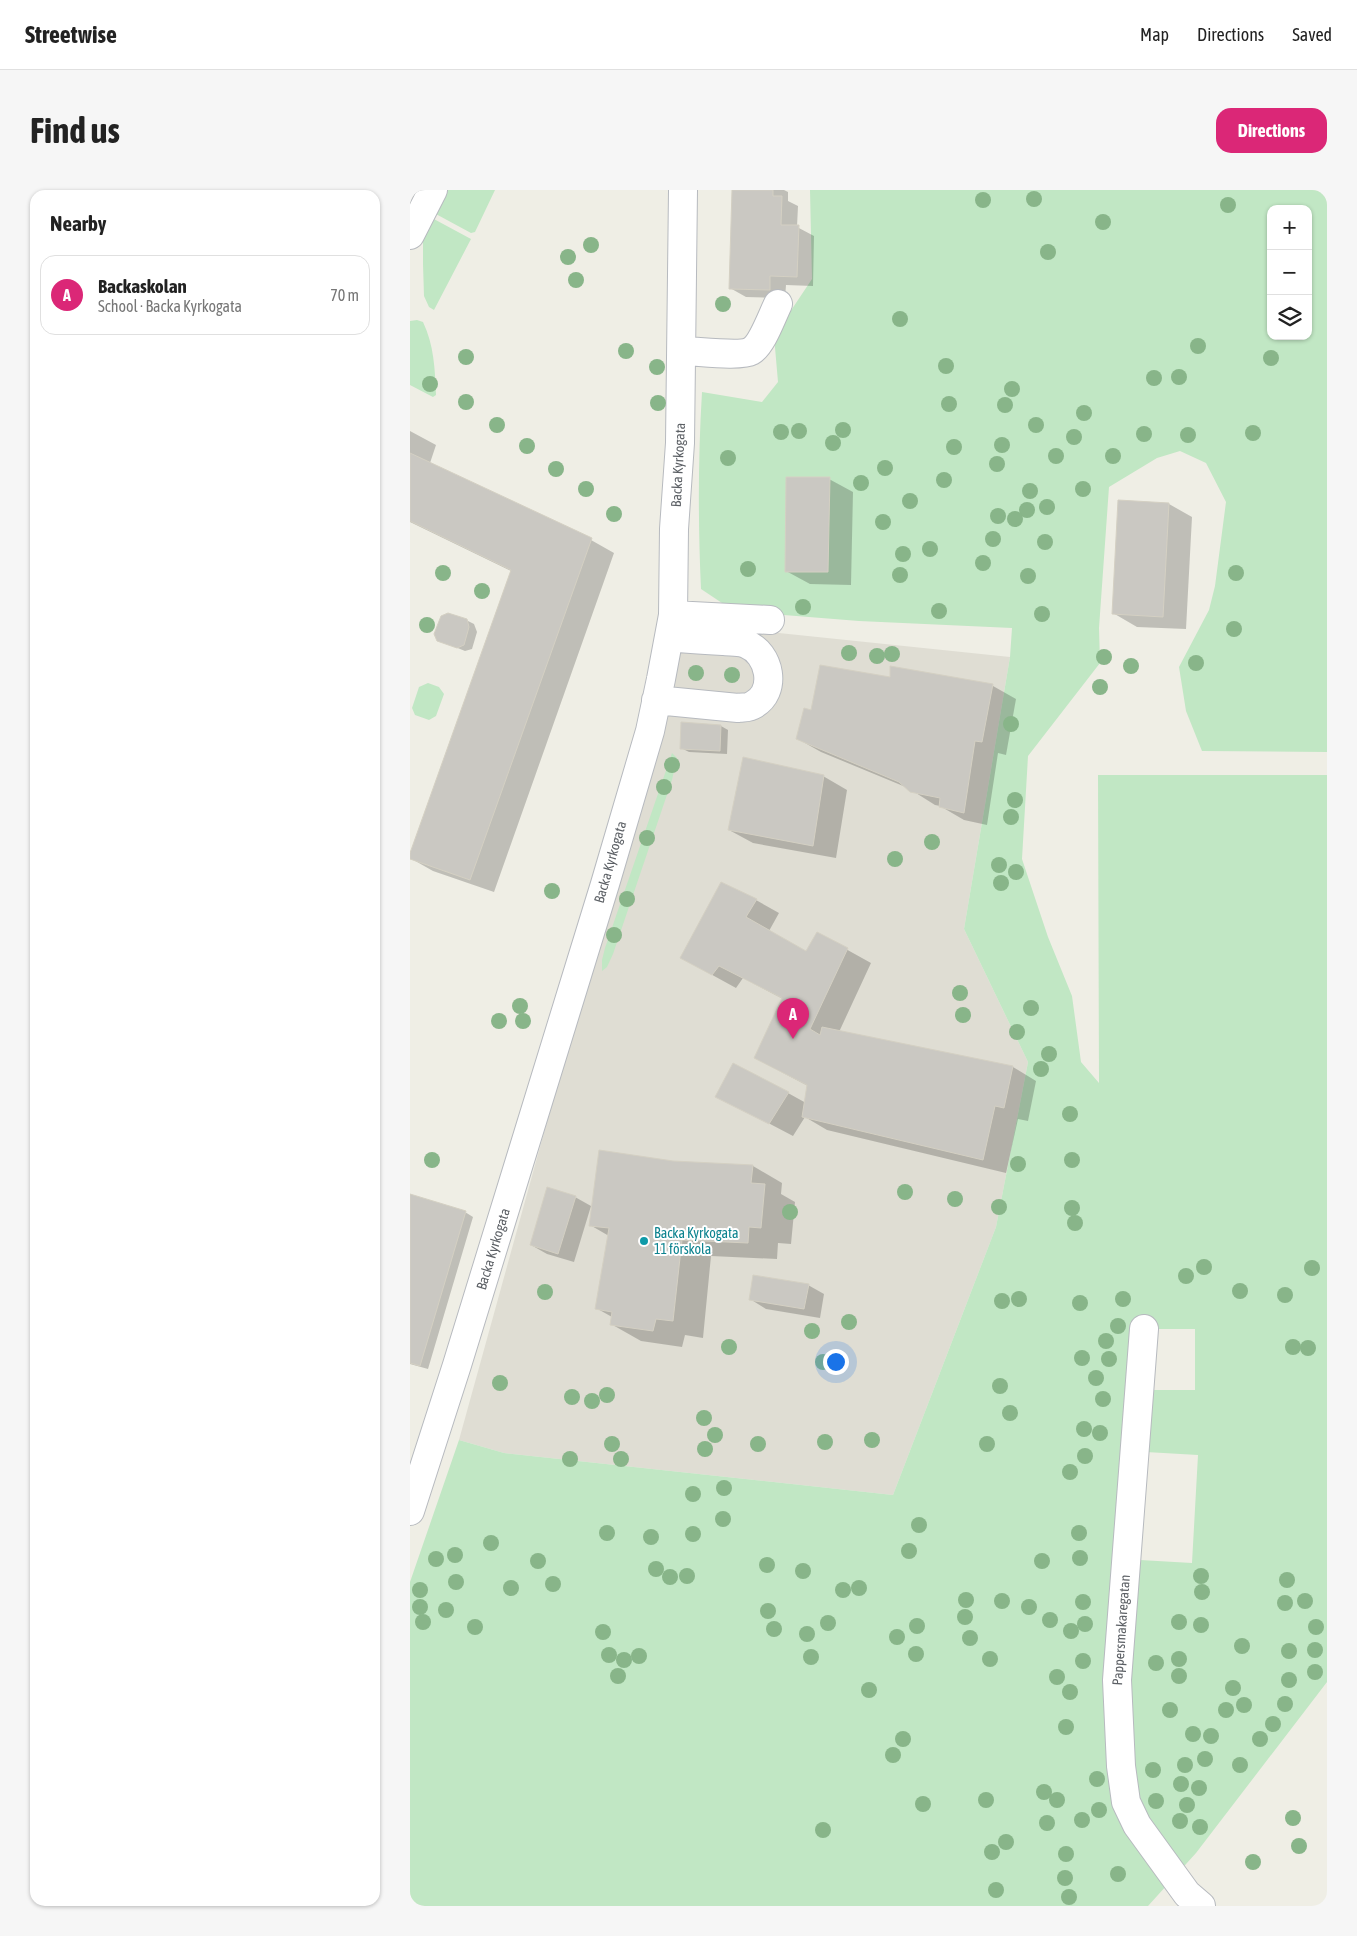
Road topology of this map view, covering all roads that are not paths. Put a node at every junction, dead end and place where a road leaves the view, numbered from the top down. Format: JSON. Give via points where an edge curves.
{"nodes":[{"id":1,"x":683,"y":190,"type":"edge"},
{"id":2,"x":428,"y":192,"type":"edge"},
{"id":3,"x":410,"y":235,"type":"edge"},
{"id":4,"x":778,"y":304,"type":"dead end"},
{"id":5,"x":682,"y":351,"type":"junction"},
{"id":6,"x":770,"y":620,"type":"dead end"},
{"id":7,"x":671,"y":626,"type":"junction"},
{"id":8,"x":656,"y":700,"type":"junction"},
{"id":9,"x":1144,"y":1328,"type":"dead end"},
{"id":10,"x":410,"y":1511,"type":"edge"},
{"id":11,"x":1194,"y":1900,"type":"edge"}],
"edges":[{"from":1,"to":5,"type":"street","name":"Backa Kyrkogata"},
{"from":2,"to":3,"type":"street"},
{"from":4,"to":5,"type":"street","via":[[760,341],[751,351],[737,354]]},
{"from":5,"to":7,"type":"street","name":"Backa Kyrkogata"},
{"from":6,"to":7,"type":"street"},
{"from":7,"to":8,"type":"street","name":"Backa Kyrkogata"},
{"from":7,"to":8,"type":"street","via":[[744,643],[758,650],[765,660],[768,686],[760,700],[751,707]]},
{"from":8,"to":10,"type":"street","name":"Backa Kyrkogata","via":[[605,884]]},
{"from":9,"to":11,"type":"street","name":"Pappersmakaregatan","via":[[1117,1680],[1121,1766],[1126,1802],[1137,1825]]}]}
